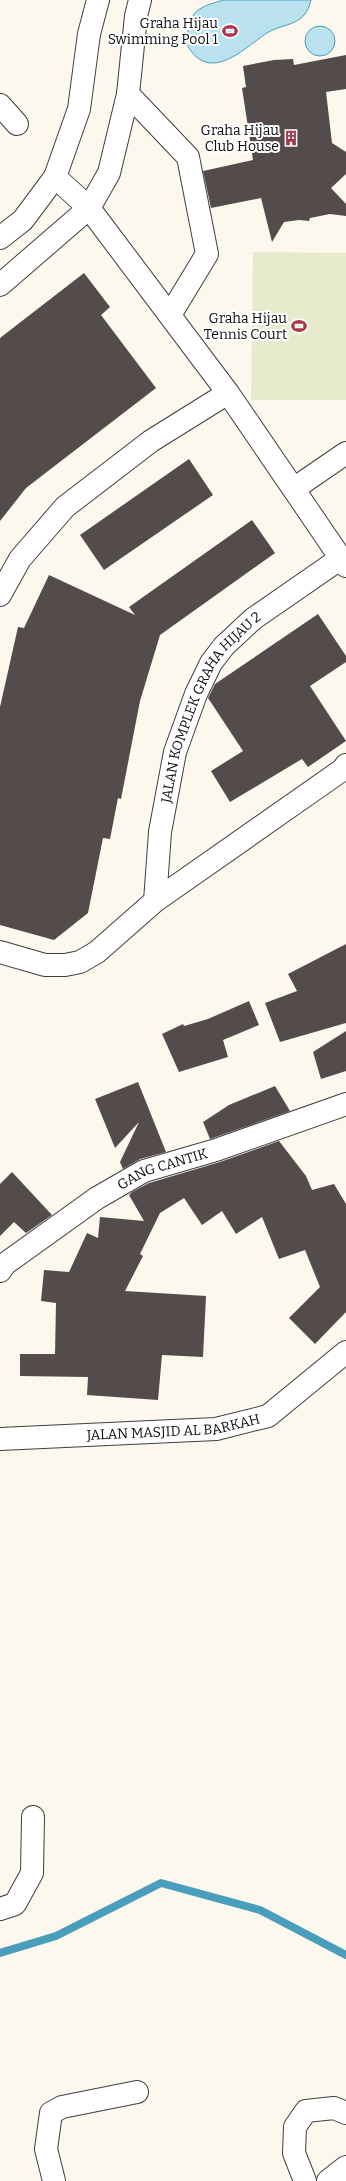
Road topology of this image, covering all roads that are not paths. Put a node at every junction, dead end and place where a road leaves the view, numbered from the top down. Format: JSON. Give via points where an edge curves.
{"nodes":[{"id":1,"x":98,"y":0,"type":"edge"},
{"id":2,"x":140,"y":0,"type":"edge"},
{"id":3,"x":128,"y":94,"type":"junction"},
{"id":4,"x":0,"y":105,"type":"edge"},
{"id":5,"x":17,"y":124,"type":"dead end"},
{"id":6,"x":54,"y":177,"type":"junction"},
{"id":7,"x":89,"y":208,"type":"junction"},
{"id":8,"x":0,"y":238,"type":"edge"},
{"id":9,"x":0,"y":285,"type":"edge"},
{"id":10,"x":170,"y":315,"type":"junction"},
{"id":11,"x":228,"y":393,"type":"junction"},
{"id":12,"x":346,"y":453,"type":"edge"},
{"id":13,"x":294,"y":488,"type":"junction"},
{"id":14,"x":343,"y":562,"type":"edge"},
{"id":15,"x":0,"y":595,"type":"edge"},
{"id":16,"x":346,"y":765,"type":"edge"},
{"id":17,"x":155,"y":901,"type":"junction"},
{"id":18,"x":0,"y":952,"type":"edge"},
{"id":19,"x":346,"y":1104,"type":"edge"},
{"id":20,"x":0,"y":1272,"type":"edge"},
{"id":21,"x":346,"y":1352,"type":"edge"},
{"id":22,"x":0,"y":1438,"type":"edge"},
{"id":23,"x":33,"y":1817,"type":"dead end"},
{"id":24,"x":0,"y":1909,"type":"edge"},
{"id":25,"x":137,"y":2092,"type":"dead end"},
{"id":26,"x":346,"y":2113,"type":"edge"},
{"id":27,"x":346,"y":2167,"type":"edge"},
{"id":28,"x":54,"y":2181,"type":"edge"},
{"id":29,"x":305,"y":2181,"type":"edge"},
{"id":30,"x":328,"y":2181,"type":"edge"}],
"edges":[{"from":1,"to":6,"type":"street","via":[[89,34],[78,109]]},
{"from":2,"to":3,"type":"street"},
{"from":3,"to":7,"type":"street","via":[[109,173]]},
{"from":3,"to":10,"type":"street","via":[[188,157],[207,254]]},
{"from":4,"to":5,"type":"street"},
{"from":6,"to":7,"type":"street","name":"JALAN KOMPLEK GRAHA HIJAU 2"},
{"from":6,"to":8,"type":"street","via":[[23,220]]},
{"from":7,"to":9,"type":"street"},
{"from":7,"to":10,"type":"street","name":"JALAN KOMPLEK GRAHA HIJAU 2"},
{"from":10,"to":11,"type":"street","name":"JALAN KOMPLEK GRAHA HIJAU 2"},
{"from":11,"to":13,"type":"street","name":"JALAN KOMPLEK GRAHA HIJAU 2"},
{"from":11,"to":15,"type":"street","via":[[151,441],[65,507],[20,559]]},
{"from":12,"to":13,"type":"street"},
{"from":13,"to":14,"type":"street","name":"JALAN KOMPLEK GRAHA HIJAU 2"},
{"from":14,"to":17,"type":"street","name":"JALAN KOMPLEK GRAHA HIJAU 2","via":[[253,619],[224,646],[211,663],[196,694],[175,752],[160,832]]},
{"from":16,"to":17,"type":"street"},
{"from":17,"to":18,"type":"street","via":[[97,952],[80,962],[45,965]]},
{"from":19,"to":20,"type":"street","name":"GANG CANTIK","via":[[216,1150],[144,1171],[97,1198],[5,1264]]},
{"from":21,"to":22,"type":"street","name":"JALAN MASJID AL BARKAH","via":[[268,1416],[240,1424],[216,1429]]},
{"from":23,"to":24,"type":"street","via":[[32,1874],[15,1904]]},
{"from":25,"to":28,"type":"street","via":[[62,2108],[51,2113],[46,2149]]},
{"from":26,"to":29,"type":"street","via":[[334,2108],[306,2111],[295,2127],[294,2154]]},
{"from":27,"to":30,"type":"street"}]}
